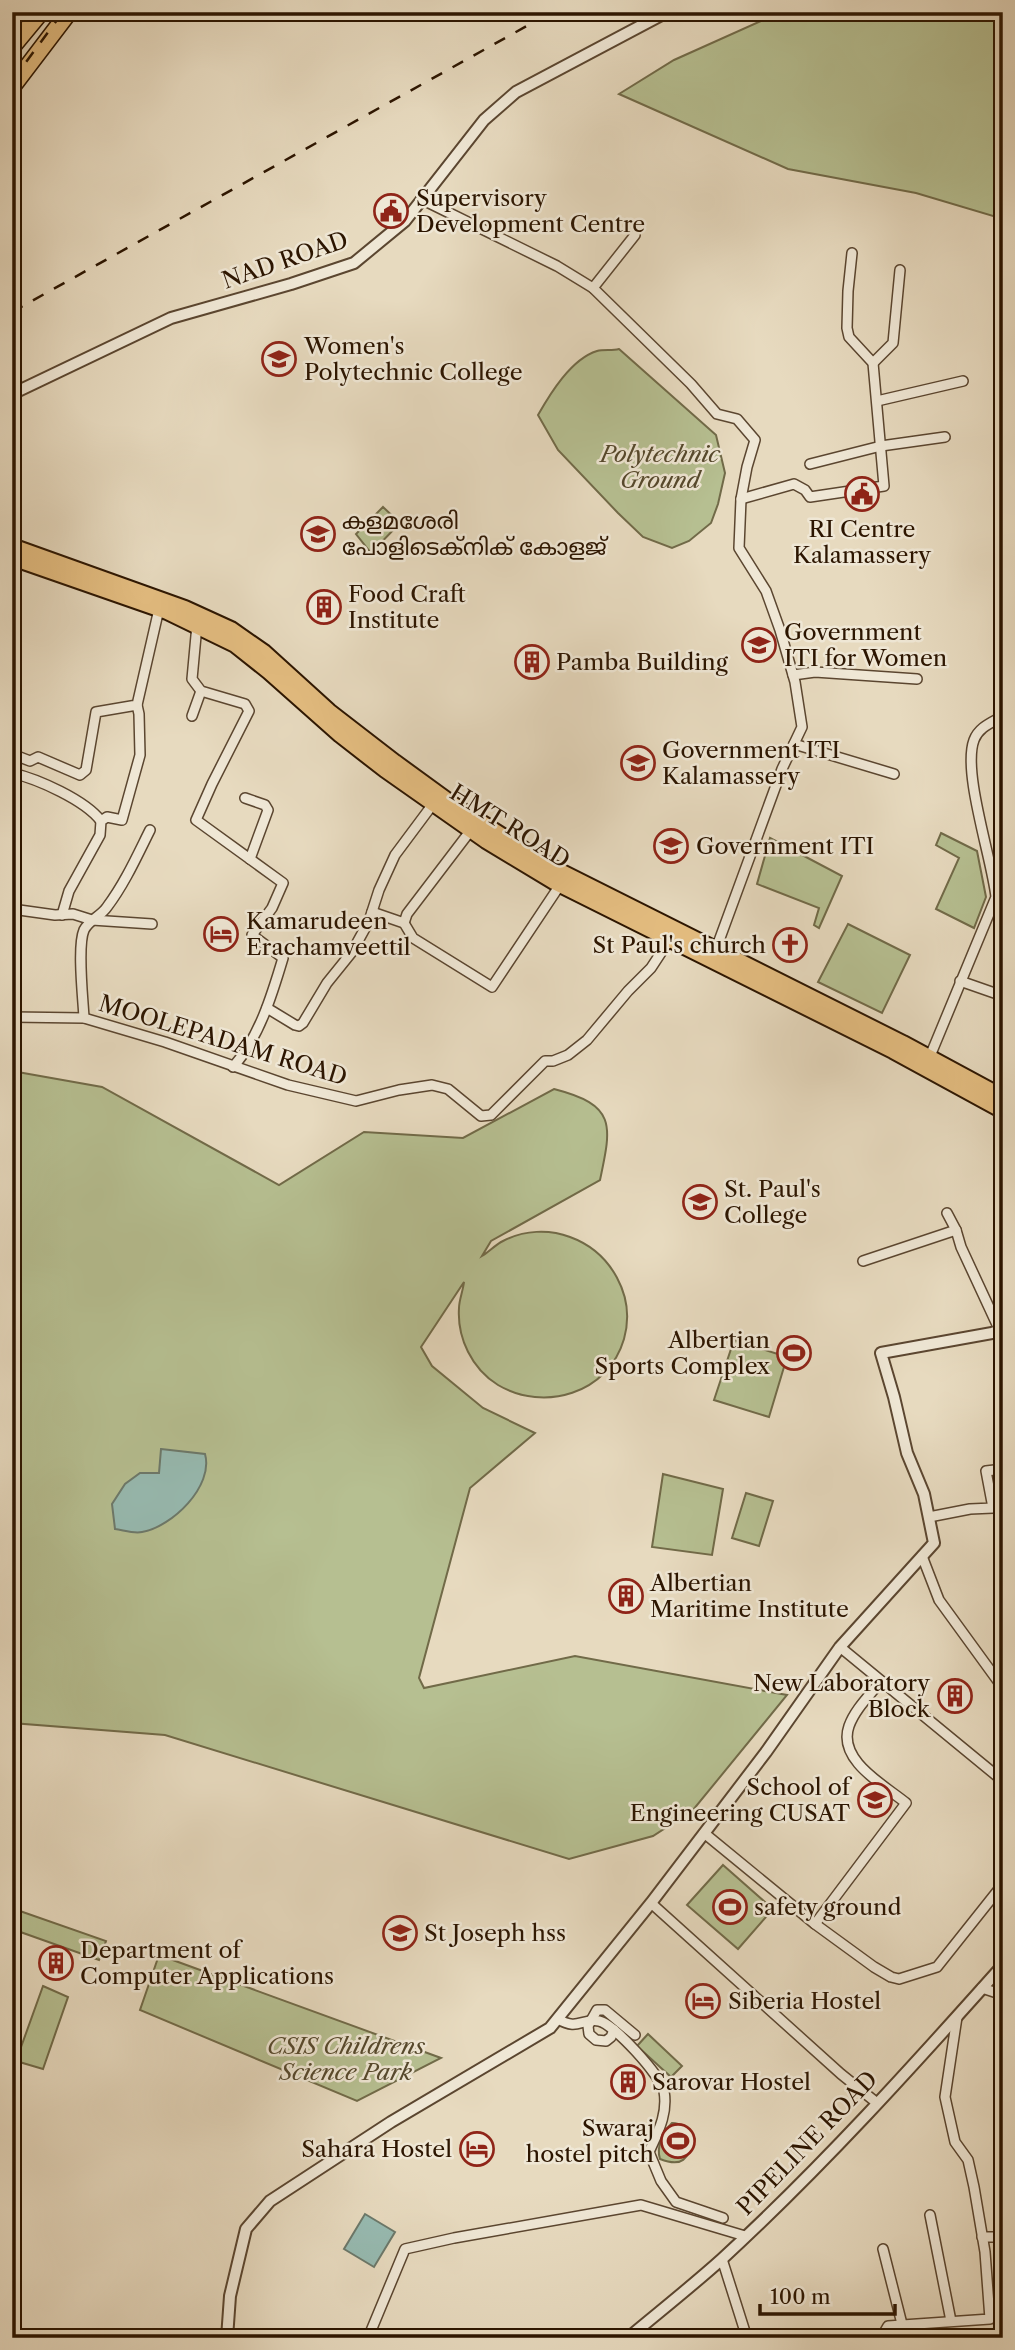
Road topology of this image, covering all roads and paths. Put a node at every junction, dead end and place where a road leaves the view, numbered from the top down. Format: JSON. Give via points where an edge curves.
{"nodes":[{"id":1,"x":41,"y":12,"type":"edge"},
{"id":2,"x":69,"y":12,"type":"edge"},
{"id":3,"x":667,"y":12,"type":"edge"},
{"id":4,"x":12,"y":47,"type":"edge"},
{"id":5,"x":12,"y":87,"type":"edge"},
{"id":6,"x":421,"y":199,"type":"junction"},
{"id":7,"x":635,"y":235,"type":"dead end"},
{"id":8,"x":852,"y":253,"type":"dead end"},
{"id":9,"x":900,"y":270,"type":"dead end"},
{"id":10,"x":593,"y":288,"type":"junction"},
{"id":11,"x":873,"y":363,"type":"junction"},
{"id":12,"x":963,"y":382,"type":"dead end"},
{"id":13,"x":12,"y":394,"type":"edge"},
{"id":14,"x":877,"y":401,"type":"junction"},
{"id":15,"x":945,"y":437,"type":"dead end"},
{"id":16,"x":881,"y":446,"type":"junction"},
{"id":17,"x":810,"y":464,"type":"dead end"},
{"id":18,"x":741,"y":499,"type":"junction"},
{"id":19,"x":12,"y":546,"type":"edge"},
{"id":20,"x":12,"y":558,"type":"edge"},
{"id":21,"x":159,"y":609,"type":"junction"},
{"id":22,"x":197,"y":625,"type":"junction"},
{"id":23,"x":793,"y":675,"type":"junction"},
{"id":24,"x":917,"y":679,"type":"dead end"},
{"id":25,"x":201,"y":691,"type":"junction"},
{"id":26,"x":137,"y":705,"type":"junction"},
{"id":27,"x":192,"y":716,"type":"dead end"},
{"id":28,"x":1003,"y":716,"type":"edge"},
{"id":29,"x":794,"y":744,"type":"junction"},
{"id":30,"x":12,"y":754,"type":"edge"},
{"id":31,"x":12,"y":773,"type":"edge"},
{"id":32,"x":894,"y":774,"type":"dead end"},
{"id":33,"x":245,"y":797,"type":"dead end"},
{"id":34,"x":433,"y":804,"type":"junction"},
{"id":35,"x":101,"y":821,"type":"junction"},
{"id":36,"x":150,"y":830,"type":"dead end"},
{"id":37,"x":471,"y":830,"type":"junction"},
{"id":38,"x":250,"y":859,"type":"junction"},
{"id":39,"x":560,"y":885,"type":"junction"},
{"id":40,"x":617,"y":906,"type":"junction"},
{"id":41,"x":12,"y":909,"type":"edge"},
{"id":42,"x":372,"y":912,"type":"junction"},
{"id":43,"x":62,"y":915,"type":"junction"},
{"id":44,"x":92,"y":920,"type":"junction"},
{"id":45,"x":404,"y":923,"type":"junction"},
{"id":46,"x":152,"y":925,"type":"dead end"},
{"id":47,"x":670,"y":939,"type":"junction"},
{"id":48,"x":716,"y":949,"type":"junction"},
{"id":49,"x":742,"y":969,"type":"junction"},
{"id":50,"x":960,"y":981,"type":"junction"},
{"id":51,"x":1003,"y":996,"type":"edge"},
{"id":52,"x":267,"y":1009,"type":"junction"},
{"id":53,"x":12,"y":1017,"type":"edge"},
{"id":54,"x":84,"y":1018,"type":"junction"},
{"id":55,"x":927,"y":1063,"type":"junction"},
{"id":56,"x":233,"y":1067,"type":"junction"},
{"id":57,"x":1003,"y":1097,"type":"edge"},
{"id":58,"x":1003,"y":1111,"type":"edge"},
{"id":59,"x":947,"y":1213,"type":"dead end"},
{"id":60,"x":956,"y":1230,"type":"junction"},
{"id":61,"x":863,"y":1261,"type":"dead end"},
{"id":62,"x":1001,"y":1330,"type":"edge"},
{"id":63,"x":1003,"y":1469,"type":"edge"},
{"id":64,"x":929,"y":1517,"type":"junction"},
{"id":65,"x":922,"y":1556,"type":"junction"},
{"id":66,"x":839,"y":1647,"type":"junction"},
{"id":67,"x":881,"y":1681,"type":"junction"},
{"id":68,"x":1003,"y":1688,"type":"edge"},
{"id":69,"x":1003,"y":1782,"type":"edge"},
{"id":70,"x":704,"y":1833,"type":"junction"},
{"id":71,"x":1003,"y":1884,"type":"edge"},
{"id":72,"x":651,"y":1903,"type":"junction"},
{"id":73,"x":815,"y":1924,"type":"junction"},
{"id":74,"x":1003,"y":1965,"type":"edge"},
{"id":75,"x":982,"y":1988,"type":"junction"},
{"id":76,"x":1003,"y":1996,"type":"edge"},
{"id":77,"x":957,"y":2017,"type":"junction"},
{"id":78,"x":558,"y":2019,"type":"junction"},
{"id":79,"x":590,"y":2021,"type":"junction"},
{"id":80,"x":614,"y":2030,"type":"junction"},
{"id":81,"x":635,"y":2035,"type":"dead end"},
{"id":82,"x":877,"y":2102,"type":"junction"},
{"id":83,"x":930,"y":2215,"type":"dead end"},
{"id":84,"x":723,"y":2218,"type":"dead end"},
{"id":85,"x":746,"y":2236,"type":"junction"},
{"id":86,"x":982,"y":2237,"type":"junction"},
{"id":87,"x":1003,"y":2237,"type":"edge"},
{"id":88,"x":883,"y":2249,"type":"dead end"},
{"id":89,"x":722,"y":2259,"type":"junction"},
{"id":90,"x":951,"y":2321,"type":"junction"},
{"id":91,"x":902,"y":2324,"type":"junction"},
{"id":92,"x":227,"y":2338,"type":"edge"},
{"id":93,"x":368,"y":2338,"type":"edge"},
{"id":94,"x":628,"y":2338,"type":"edge"},
{"id":95,"x":747,"y":2338,"type":"edge"},
{"id":96,"x":881,"y":2338,"type":"edge"}],
"edges":[{"from":1,"to":4,"type":"highway"},
{"from":2,"to":5,"type":"highway"},
{"from":3,"to":6,"type":"street","name":"NAD ROAD","via":[[516,92],[484,120]]},
{"from":6,"to":10,"type":"street"},
{"from":6,"to":13,"type":"street","name":"NAD ROAD","via":[[405,221],[354,263],[172,318]]},
{"from":7,"to":10,"type":"street"},
{"from":8,"to":11,"type":"street","via":[[847,328],[849,337]]},
{"from":9,"to":11,"type":"street","via":[[893,343]]},
{"from":10,"to":18,"type":"street","via":[[717,414],[737,419],[755,440]]},
{"from":11,"to":14,"type":"street"},
{"from":12,"to":14,"type":"street"},
{"from":14,"to":16,"type":"street"},
{"from":15,"to":16,"type":"street"},
{"from":16,"to":17,"type":"street"},
{"from":16,"to":18,"type":"street","via":[[884,486],[810,497],[794,484]]},
{"from":18,"to":23,"type":"street","via":[[739,548],[766,591]]},
{"from":19,"to":40,"type":"main road","name":"HMT ROAD","via":[[231,629],[352,730],[454,805]]},
{"from":20,"to":21,"type":"main road","name":"HMT ROAD"},
{"from":21,"to":22,"type":"main road","name":"HMT ROAD"},
{"from":21,"to":26,"type":"street"},
{"from":22,"to":25,"type":"street","via":[[192,679]]},
{"from":22,"to":34,"type":"main road","name":"HMT ROAD","via":[[249,655],[340,735]]},
{"from":23,"to":24,"type":"street","via":[[815,672]]},
{"from":23,"to":29,"type":"street","via":[[802,727]]},
{"from":25,"to":27,"type":"street"},
{"from":25,"to":38,"type":"street","via":[[245,704],[249,711],[197,820]]},
{"from":26,"to":30,"type":"street","via":[[96,712],[86,771],[80,775],[38,757],[30,761]]},
{"from":26,"to":35,"type":"street","via":[[140,755],[122,820],[107,817]]},
{"from":28,"to":50,"type":"street","via":[[981,728],[970,762],[996,897]]},
{"from":29,"to":32,"type":"street"},
{"from":29,"to":48,"type":"street"},
{"from":31,"to":35,"type":"street","via":[[94,811]]},
{"from":33,"to":38,"type":"street","via":[[268,810]]},
{"from":34,"to":37,"type":"main road","name":"HMT ROAD"},
{"from":34,"to":42,"type":"street","via":[[395,855]]},
{"from":35,"to":43,"type":"street","via":[[100,835],[69,891]]},
{"from":36,"to":44,"type":"street","via":[[106,909]]},
{"from":37,"to":39,"type":"main road","name":"HMT ROAD"},
{"from":37,"to":45,"type":"street"},
{"from":38,"to":52,"type":"street","via":[[283,883],[252,936],[284,958]]},
{"from":39,"to":40,"type":"main road","name":"HMT ROAD"},
{"from":39,"to":45,"type":"street","via":[[492,986],[413,938]]},
{"from":40,"to":47,"type":"main road","name":"HMT ROAD"},
{"from":40,"to":48,"type":"main road","name":"HMT ROAD"},
{"from":41,"to":43,"type":"street"},
{"from":42,"to":45,"type":"street"},
{"from":42,"to":52,"type":"street","via":[[352,952],[303,1023],[295,1025]]},
{"from":43,"to":44,"type":"street"},
{"from":44,"to":46,"type":"street"},
{"from":44,"to":54,"type":"street","via":[[83,936]]},
{"from":47,"to":49,"type":"main road","name":"HMT ROAD"},
{"from":47,"to":56,"type":"street","name":"MOOLEPADAM ROAD","via":[[651,968],[587,1040],[568,1055],[545,1061],[491,1115],[481,1116],[448,1089],[432,1085],[356,1101]]},
{"from":48,"to":49,"type":"main road","name":"HMT ROAD"},
{"from":49,"to":55,"type":"main road","name":"HMT ROAD"},
{"from":50,"to":51,"type":"street"},
{"from":50,"to":55,"type":"street"},
{"from":52,"to":56,"type":"street"},
{"from":53,"to":54,"type":"street","name":"MOOLEPADAM ROAD"},
{"from":54,"to":56,"type":"street","name":"MOOLEPADAM ROAD"},
{"from":55,"to":57,"type":"main road","name":"HMT ROAD"},
{"from":55,"to":58,"type":"main road","name":"HMT ROAD"},
{"from":59,"to":60,"type":"street"},
{"from":60,"to":61,"type":"street"},
{"from":60,"to":62,"type":"street"},
{"from":62,"to":64,"type":"street","via":[[881,1353]]},
{"from":63,"to":64,"type":"street","via":[[986,1471],[993,1508]]},
{"from":64,"to":65,"type":"street","via":[[934,1543]]},
{"from":65,"to":66,"type":"street"},
{"from":65,"to":68,"type":"street","via":[[939,1600]]},
{"from":66,"to":67,"type":"street"},
{"from":66,"to":70,"type":"street"},
{"from":67,"to":69,"type":"street"},
{"from":67,"to":73,"type":"street","via":[[849,1727],[848,1746],[855,1763],[906,1804]]},
{"from":70,"to":72,"type":"street"},
{"from":70,"to":73,"type":"street"},
{"from":71,"to":73,"type":"street","via":[[937,1967],[899,1979],[874,1967]]},
{"from":72,"to":78,"type":"street"},
{"from":72,"to":82,"type":"street"},
{"from":74,"to":75,"type":"street","name":"PIPELINE ROAD"},
{"from":75,"to":76,"type":"street"},
{"from":75,"to":77,"type":"street","name":"PIPELINE ROAD"},
{"from":77,"to":82,"type":"street","name":"PIPELINE ROAD"},
{"from":77,"to":86,"type":"street","via":[[945,2097],[955,2142],[968,2160]]},
{"from":78,"to":79,"type":"street","via":[[567,2025]]},
{"from":78,"to":92,"type":"street","via":[[270,2201],[246,2229],[230,2296]]},
{"from":79,"to":80,"type":"street","via":[[600,2021]]},
{"from":79,"to":80,"type":"street","via":[[589,2034],[596,2040],[606,2041]]},
{"from":79,"to":81,"type":"street","via":[[597,2010],[605,2010]]},
{"from":80,"to":84,"type":"street","via":[[664,2088],[664,2117],[649,2152],[661,2181],[676,2202]]},
{"from":82,"to":85,"type":"street","name":"PIPELINE ROAD"},
{"from":83,"to":90,"type":"street"},
{"from":85,"to":89,"type":"street","name":"PIPELINE ROAD"},
{"from":85,"to":93,"type":"street","via":[[641,2205],[405,2249]]},
{"from":86,"to":87,"type":"street"},
{"from":86,"to":90,"type":"street","via":[[990,2319]]},
{"from":88,"to":91,"type":"street"},
{"from":89,"to":94,"type":"street","name":"PIPELINE ROAD"},
{"from":89,"to":95,"type":"street"},
{"from":90,"to":91,"type":"street"},
{"from":91,"to":96,"type":"street","via":[[888,2326]]}]}
